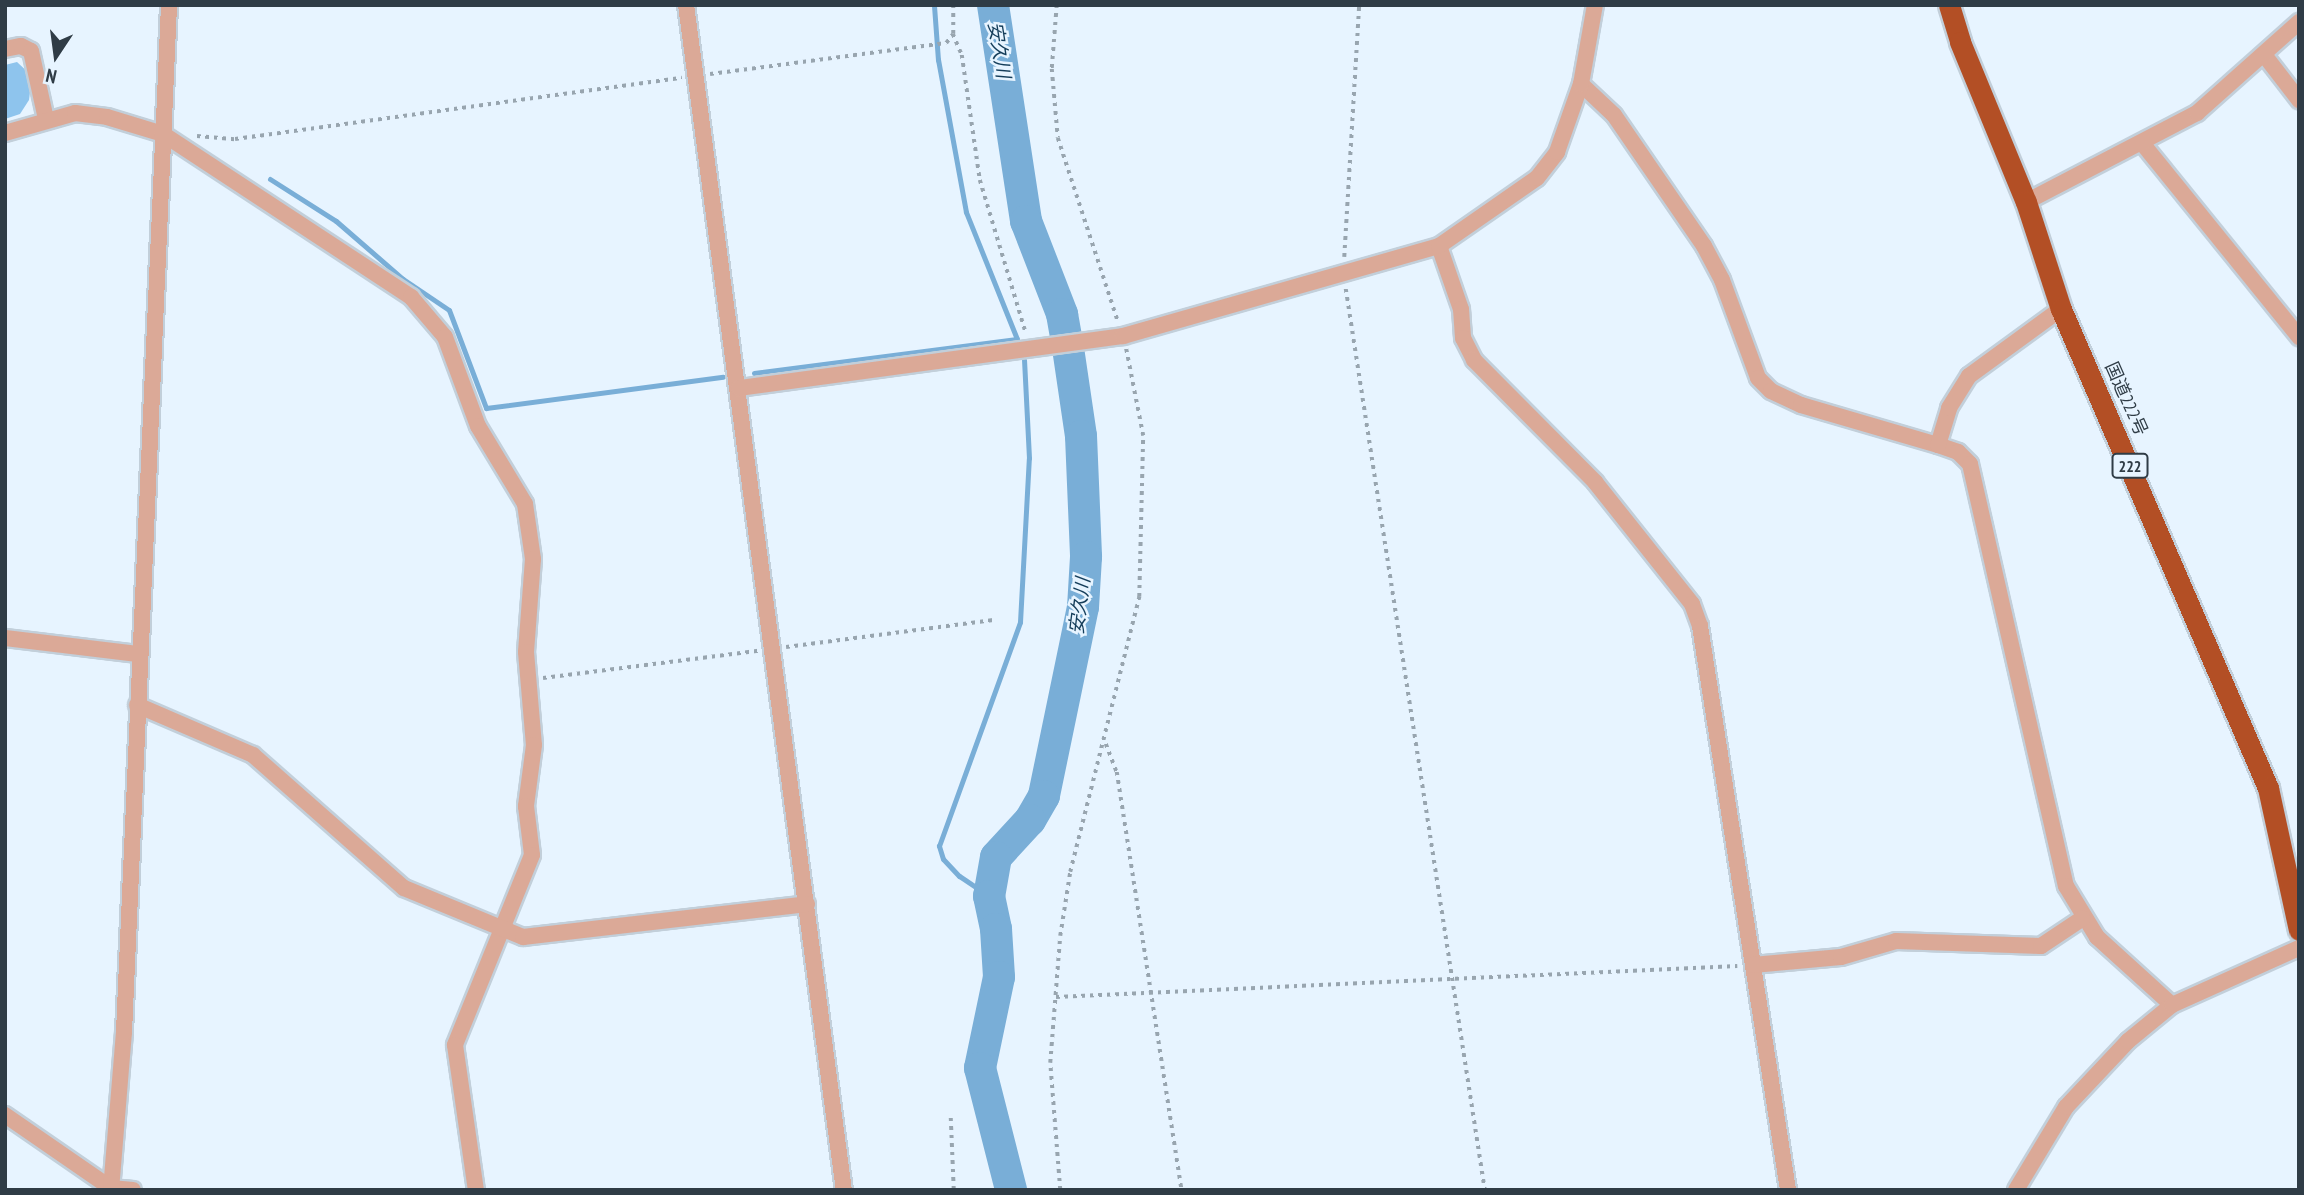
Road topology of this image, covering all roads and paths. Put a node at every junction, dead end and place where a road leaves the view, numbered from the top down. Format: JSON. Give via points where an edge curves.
{"nodes":[{"id":1,"x":169,"y":5,"type":"edge"},
{"id":2,"x":686,"y":5,"type":"edge"},
{"id":3,"x":953,"y":5,"type":"edge"},
{"id":4,"x":1057,"y":5,"type":"edge"},
{"id":5,"x":1359,"y":5,"type":"edge"},
{"id":6,"x":1595,"y":5,"type":"edge"},
{"id":7,"x":1949,"y":5,"type":"edge"},
{"id":8,"x":2299,"y":22,"type":"edge"},
{"id":9,"x":953,"y":34,"type":"junction"},
{"id":10,"x":5,"y":49,"type":"edge"},
{"id":11,"x":2265,"y":56,"type":"junction"},
{"id":12,"x":695,"y":76,"type":"junction"},
{"id":13,"x":1581,"y":84,"type":"junction"},
{"id":14,"x":2299,"y":100,"type":"edge"},
{"id":15,"x":46,"y":119,"type":"junction"},
{"id":16,"x":5,"y":133,"type":"edge"},
{"id":17,"x":163,"y":134,"type":"junction"},
{"id":18,"x":2142,"y":143,"type":"junction"},
{"id":19,"x":2026,"y":202,"type":"junction"},
{"id":20,"x":1439,"y":246,"type":"junction"},
{"id":21,"x":1343,"y":271,"type":"junction"},
{"id":22,"x":2061,"y":309,"type":"junction"},
{"id":23,"x":1123,"y":336,"type":"junction"},
{"id":24,"x":2299,"y":337,"type":"edge"},
{"id":25,"x":1030,"y":347,"type":"junction"},
{"id":26,"x":739,"y":388,"type":"junction"},
{"id":27,"x":1938,"y":445,"type":"junction"},
{"id":28,"x":993,"y":620,"type":"dead end"},
{"id":29,"x":5,"y":638,"type":"edge"},
{"id":30,"x":772,"y":649,"type":"junction"},
{"id":31,"x":138,"y":654,"type":"junction"},
{"id":32,"x":527,"y":681,"type":"junction"},
{"id":33,"x":137,"y":705,"type":"junction"},
{"id":34,"x":1106,"y":743,"type":"junction"},
{"id":35,"x":807,"y":904,"type":"junction"},
{"id":36,"x":2082,"y":918,"type":"junction"},
{"id":37,"x":505,"y":928,"type":"junction"},
{"id":38,"x":2299,"y":929,"type":"edge"},
{"id":39,"x":2299,"y":948,"type":"edge"},
{"id":40,"x":1753,"y":965,"type":"junction"},
{"id":41,"x":1453,"y":977,"type":"junction"},
{"id":42,"x":1151,"y":990,"type":"junction"},
{"id":43,"x":1056,"y":997,"type":"junction"},
{"id":44,"x":2172,"y":1005,"type":"junction"},
{"id":45,"x":5,"y":1115,"type":"edge"},
{"id":46,"x":951,"y":1118,"type":"dead end"},
{"id":47,"x":111,"y":1189,"type":"edge"},
{"id":48,"x":133,"y":1190,"type":"edge"},
{"id":49,"x":476,"y":1190,"type":"edge"},
{"id":50,"x":844,"y":1190,"type":"edge"},
{"id":51,"x":954,"y":1190,"type":"edge"},
{"id":52,"x":1060,"y":1190,"type":"edge"},
{"id":53,"x":1182,"y":1190,"type":"edge"},
{"id":54,"x":1485,"y":1190,"type":"edge"},
{"id":55,"x":1787,"y":1190,"type":"edge"},
{"id":56,"x":2017,"y":1190,"type":"edge"}],
"edges":[{"from":1,"to":17,"type":"street"},
{"from":2,"to":12,"type":"street"},
{"from":3,"to":9,"type":"path"},
{"from":4,"to":23,"type":"path","via":[[1052,69],[1058,138]]},
{"from":5,"to":21,"type":"path"},
{"from":6,"to":13,"type":"street"},
{"from":7,"to":19,"type":"highway","name":"国道222号","number":"222"},
{"from":8,"to":11,"type":"street"},
{"from":9,"to":12,"type":"path","via":[[946,43]]},
{"from":9,"to":25,"type":"path","via":[[962,55],[980,180]]},
{"from":10,"to":15,"type":"street","via":[[21,46],[31,51]]},
{"from":11,"to":14,"type":"street"},
{"from":11,"to":18,"type":"street","via":[[2197,113]]},
{"from":12,"to":17,"type":"path","via":[[235,139]]},
{"from":12,"to":26,"type":"street"},
{"from":13,"to":20,"type":"street","via":[[1557,152],[1537,178]]},
{"from":13,"to":27,"type":"street","via":[[1614,115],[1704,247],[1722,280],[1758,378],[1771,391],[1801,405]]},
{"from":15,"to":16,"type":"street"},
{"from":15,"to":17,"type":"street","via":[[75,113],[107,117]]},
{"from":17,"to":31,"type":"street"},
{"from":17,"to":32,"type":"street","via":[[411,297],[445,337],[478,426],[525,504],[532,529]]},
{"from":18,"to":19,"type":"street"},
{"from":18,"to":24,"type":"street"},
{"from":19,"to":22,"type":"highway","name":"国道222号","number":"222"},
{"from":20,"to":21,"type":"street"},
{"from":20,"to":40,"type":"street","via":[[1461,309],[1463,338],[1474,360],[1595,482],[1692,604],[1700,626]]},
{"from":21,"to":23,"type":"street","via":[[1188,321]]},
{"from":21,"to":41,"type":"path"},
{"from":22,"to":27,"type":"street","via":[[1969,376],[1949,408]]},
{"from":22,"to":38,"type":"highway","name":"国道222号","number":"222","via":[[2268,788]]},
{"from":23,"to":25,"type":"street"},
{"from":23,"to":34,"type":"path","via":[[1143,436],[1142,542],[1131,640]]},
{"from":25,"to":26,"type":"street"},
{"from":26,"to":30,"type":"street"},
{"from":27,"to":36,"type":"street","via":[[1958,452],[1970,464],[2066,886]]},
{"from":28,"to":30,"type":"path"},
{"from":29,"to":31,"type":"street"},
{"from":30,"to":32,"type":"path"},
{"from":30,"to":35,"type":"street"},
{"from":31,"to":33,"type":"street"},
{"from":32,"to":37,"type":"street","via":[[534,744],[526,806],[532,855]]},
{"from":33,"to":37,"type":"street","via":[[253,755],[404,888]]},
{"from":33,"to":47,"type":"street","via":[[124,1032]]},
{"from":34,"to":42,"type":"path","via":[[1117,772]]},
{"from":34,"to":43,"type":"path","via":[[1070,872]]},
{"from":35,"to":37,"type":"street","via":[[540,937],[523,937]]},
{"from":35,"to":50,"type":"street"},
{"from":36,"to":40,"type":"street","via":[[2040,946],[1896,941],[1841,957]]},
{"from":36,"to":44,"type":"street"},
{"from":37,"to":49,"type":"street","via":[[455,1045]]},
{"from":39,"to":44,"type":"street"},
{"from":40,"to":41,"type":"path"},
{"from":40,"to":55,"type":"street"},
{"from":41,"to":42,"type":"path"},
{"from":41,"to":54,"type":"path"},
{"from":42,"to":43,"type":"path"},
{"from":42,"to":53,"type":"path"},
{"from":43,"to":52,"type":"path","via":[[1050,1063]]},
{"from":44,"to":56,"type":"street","via":[[2128,1041],[2066,1107]]},
{"from":45,"to":47,"type":"street"},
{"from":46,"to":51,"type":"path"},
{"from":47,"to":48,"type":"street"}]}
